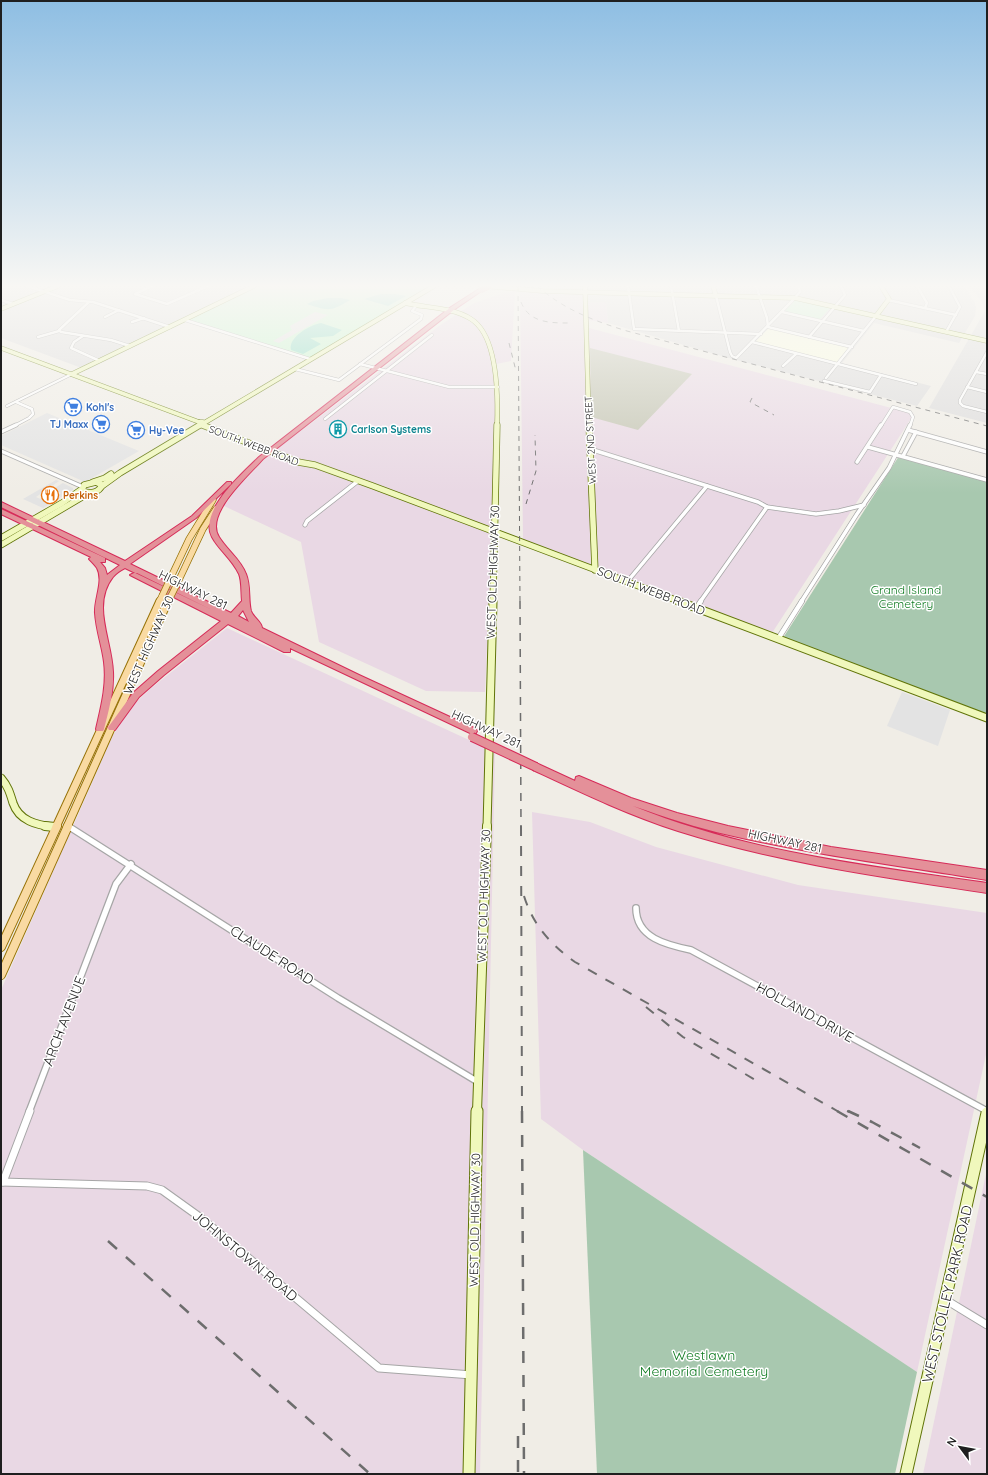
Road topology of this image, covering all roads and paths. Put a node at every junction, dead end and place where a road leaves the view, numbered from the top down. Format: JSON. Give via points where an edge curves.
{"nodes":[{"id":1,"x":20,"y":355,"type":"edge"},
{"id":2,"x":86,"y":355,"type":"edge"},
{"id":3,"x":112,"y":355,"type":"edge"},
{"id":4,"x":297,"y":355,"type":"edge"},
{"id":5,"x":317,"y":355,"type":"edge"},
{"id":6,"x":372,"y":355,"type":"edge"},
{"id":7,"x":390,"y":355,"type":"edge"},
{"id":8,"x":407,"y":355,"type":"edge"},
{"id":9,"x":490,"y":355,"type":"edge"},
{"id":10,"x":587,"y":355,"type":"edge"},
{"id":11,"x":731,"y":355,"type":"edge"},
{"id":12,"x":739,"y":355,"type":"edge"},
{"id":13,"x":795,"y":355,"type":"edge"},
{"id":14,"x":800,"y":355,"type":"edge"},
{"id":15,"x":845,"y":355,"type":"edge"},
{"id":16,"x":986,"y":358,"type":"edge"},
{"id":17,"x":310,"y":359,"type":"junction"},
{"id":18,"x":100,"y":361,"type":"junction"},
{"id":19,"x":360,"y":364,"type":"junction"},
{"id":20,"x":838,"y":364,"type":"junction"},
{"id":21,"x":783,"y":366,"type":"dead end"},
{"id":22,"x":374,"y":368,"type":"junction"},
{"id":23,"x":295,"y":369,"type":"junction"},
{"id":24,"x":386,"y":371,"type":"junction"},
{"id":25,"x":976,"y":372,"type":"junction"},
{"id":26,"x":72,"y":374,"type":"junction"},
{"id":27,"x":987,"y":374,"type":"edge"},
{"id":28,"x":882,"y":376,"type":"junction"},
{"id":29,"x":916,"y":384,"type":"dead end"},
{"id":30,"x":498,"y":387,"type":"junction"},
{"id":31,"x":967,"y":388,"type":"junction"},
{"id":32,"x":987,"y":392,"type":"edge"},
{"id":33,"x":16,"y":402,"type":"junction"},
{"id":34,"x":7,"y":406,"type":"dead end"},
{"id":35,"x":987,"y":412,"type":"edge"},
{"id":36,"x":325,"y":419,"type":"dead end"},
{"id":37,"x":202,"y":423,"type":"junction"},
{"id":38,"x":908,"y":430,"type":"junction"},
{"id":39,"x":1,"y":432,"type":"edge"},
{"id":40,"x":916,"y":432,"type":"junction"},
{"id":41,"x":170,"y":439,"type":"junction"},
{"id":42,"x":868,"y":447,"type":"junction"},
{"id":43,"x":269,"y":448,"type":"junction"},
{"id":44,"x":590,"y":449,"type":"junction"},
{"id":45,"x":1,"y":451,"type":"edge"},
{"id":46,"x":157,"y":451,"type":"junction"},
{"id":47,"x":987,"y":452,"type":"edge"},
{"id":48,"x":144,"y":453,"type":"junction"},
{"id":49,"x":897,"y":454,"type":"junction"},
{"id":50,"x":903,"y":456,"type":"junction"},
{"id":51,"x":857,"y":462,"type":"dead end"},
{"id":52,"x":126,"y":469,"type":"junction"},
{"id":53,"x":64,"y":479,"type":"junction"},
{"id":54,"x":987,"y":480,"type":"edge"},
{"id":55,"x":358,"y":481,"type":"junction"},
{"id":56,"x":92,"y":482,"type":"junction"},
{"id":57,"x":102,"y":486,"type":"junction"},
{"id":58,"x":707,"y":486,"type":"junction"},
{"id":59,"x":82,"y":488,"type":"junction"},
{"id":60,"x":89,"y":493,"type":"junction"},
{"id":61,"x":213,"y":500,"type":"junction"},
{"id":62,"x":1,"y":504,"type":"edge"},
{"id":63,"x":864,"y":505,"type":"junction"},
{"id":64,"x":767,"y":507,"type":"junction"},
{"id":65,"x":217,"y":508,"type":"junction"},
{"id":66,"x":1,"y":511,"type":"edge"},
{"id":67,"x":33,"y":522,"type":"junction"},
{"id":68,"x":305,"y":525,"type":"dead end"},
{"id":69,"x":495,"y":532,"type":"junction"},
{"id":70,"x":1,"y":538,"type":"edge"},
{"id":71,"x":1,"y":544,"type":"edge"},
{"id":72,"x":154,"y":544,"type":"junction"},
{"id":73,"x":79,"y":545,"type":"junction"},
{"id":74,"x":122,"y":566,"type":"junction"},
{"id":75,"x":596,"y":570,"type":"junction"},
{"id":76,"x":627,"y":582,"type":"junction"},
{"id":77,"x":103,"y":587,"type":"junction"},
{"id":78,"x":246,"y":602,"type":"junction"},
{"id":79,"x":696,"y":608,"type":"junction"},
{"id":80,"x":229,"y":619,"type":"junction"},
{"id":81,"x":274,"y":636,"type":"junction"},
{"id":82,"x":778,"y":639,"type":"junction"},
{"id":83,"x":987,"y":718,"type":"edge"},
{"id":84,"x":112,"y":728,"type":"junction"},
{"id":85,"x":100,"y":729,"type":"junction"},
{"id":86,"x":473,"y":734,"type":"junction"},
{"id":87,"x":536,"y":764,"type":"junction"},
{"id":88,"x":2,"y":780,"type":"edge"},
{"id":89,"x":60,"y":816,"type":"junction"},
{"id":90,"x":67,"y":825,"type":"junction"},
{"id":91,"x":55,"y":827,"type":"junction"},
{"id":92,"x":61,"y":840,"type":"junction"},
{"id":93,"x":131,"y":864,"type":"junction"},
{"id":94,"x":987,"y":875,"type":"edge"},
{"id":95,"x":987,"y":888,"type":"edge"},
{"id":96,"x":636,"y":908,"type":"dead end"},
{"id":97,"x":1,"y":947,"type":"edge"},
{"id":98,"x":1,"y":975,"type":"edge"},
{"id":99,"x":478,"y":1082,"type":"junction"},
{"id":100,"x":987,"y":1112,"type":"edge"},
{"id":101,"x":2,"y":1182,"type":"edge"},
{"id":102,"x":944,"y":1300,"type":"junction"},
{"id":103,"x":987,"y":1325,"type":"edge"},
{"id":104,"x":472,"y":1375,"type":"junction"},
{"id":105,"x":469,"y":1474,"type":"edge"},
{"id":106,"x":906,"y":1474,"type":"edge"}],
"edges":[{"from":1,"to":26,"type":"street","name":"SOUTH WEBB ROAD"},
{"from":2,"to":18,"type":"street"},
{"from":3,"to":18,"type":"street"},
{"from":4,"to":17,"type":"street"},
{"from":5,"to":17,"type":"street"},
{"from":6,"to":19,"type":"street"},
{"from":7,"to":22,"type":"highway","name":"WEST HIGHWAY 30"},
{"from":8,"to":24,"type":"street"},
{"from":9,"to":30,"type":"street","name":"WEST OLD HIGHWAY 30"},
{"from":10,"to":44,"type":"street","name":"WEST 2ND STREET"},
{"from":11,"to":12,"type":"street","via":[[736,358]]},
{"from":13,"to":21,"type":"street"},
{"from":14,"to":20,"type":"street"},
{"from":15,"to":20,"type":"street"},
{"from":16,"to":25,"type":"street"},
{"from":17,"to":23,"type":"street"},
{"from":18,"to":26,"type":"street"},
{"from":19,"to":22,"type":"street"},
{"from":19,"to":23,"type":"street","via":[[339,380]]},
{"from":20,"to":28,"type":"street"},
{"from":20,"to":28,"type":"street","via":[[825,380],[867,392],[871,391]]},
{"from":22,"to":24,"type":"street"},
{"from":22,"to":43,"type":"highway","name":"WEST HIGHWAY 30"},
{"from":23,"to":37,"type":"street"},
{"from":24,"to":30,"type":"street","via":[[449,387]]},
{"from":24,"to":36,"type":"street"},
{"from":25,"to":27,"type":"street"},
{"from":25,"to":31,"type":"street"},
{"from":26,"to":33,"type":"street"},
{"from":26,"to":37,"type":"street","name":"SOUTH WEBB ROAD"},
{"from":28,"to":29,"type":"street"},
{"from":30,"to":69,"type":"street","name":"WEST OLD HIGHWAY 30"},
{"from":31,"to":32,"type":"street"},
{"from":31,"to":35,"type":"street","via":[[960,403]]},
{"from":33,"to":34,"type":"street"},
{"from":33,"to":39,"type":"street","via":[[32,409],[33,414]]},
{"from":37,"to":41,"type":"street"},
{"from":37,"to":43,"type":"street","name":"SOUTH WEBB ROAD"},
{"from":37,"to":46,"type":"street"},
{"from":38,"to":40,"type":"street"},
{"from":38,"to":42,"type":"street","via":[[913,417],[910,412],[893,407]]},
{"from":38,"to":49,"type":"street"},
{"from":40,"to":47,"type":"street"},
{"from":40,"to":50,"type":"street"},
{"from":41,"to":46,"type":"street","via":[[156,449]]},
{"from":41,"to":48,"type":"street"},
{"from":42,"to":49,"type":"street"},
{"from":42,"to":51,"type":"street"},
{"from":43,"to":55,"type":"street","name":"SOUTH WEBB ROAD","via":[[303,463],[316,465]]},
{"from":43,"to":61,"type":"highway","name":"WEST HIGHWAY 30","via":[[236,474]]},
{"from":43,"to":65,"type":"highway","name":"WEST HIGHWAY 30"},
{"from":44,"to":58,"type":"street"},
{"from":44,"to":75,"type":"street","name":"WEST 2ND STREET"},
{"from":45,"to":53,"type":"street"},
{"from":46,"to":52,"type":"street"},
{"from":48,"to":52,"type":"street","via":[[145,456]]},
{"from":48,"to":56,"type":"street","via":[[105,478]]},
{"from":49,"to":50,"type":"street"},
{"from":49,"to":63,"type":"street"},
{"from":50,"to":54,"type":"street"},
{"from":52,"to":57,"type":"street"},
{"from":53,"to":56,"type":"street"},
{"from":53,"to":59,"type":"street","via":[[79,484]]},
{"from":55,"to":68,"type":"street"},
{"from":55,"to":69,"type":"street","name":"SOUTH WEBB ROAD"},
{"from":56,"to":57,"type":"street","via":[[101,483]]},
{"from":56,"to":59,"type":"street"},
{"from":57,"to":60,"type":"street","via":[[98,491]]},
{"from":58,"to":64,"type":"street"},
{"from":58,"to":76,"type":"street"},
{"from":59,"to":60,"type":"street","via":[[84,492]]},
{"from":59,"to":67,"type":"street"},
{"from":60,"to":67,"type":"street"},
{"from":61,"to":72,"type":"highway","via":[[194,517]]},
{"from":61,"to":85,"type":"main road","name":"WEST HIGHWAY 30","bridge":true,"via":[[189,539]]},
{"from":62,"to":67,"type":"highway","name":"HIGHWAY 281"},
{"from":63,"to":64,"type":"street","via":[[816,514]]},
{"from":63,"to":82,"type":"street"},
{"from":64,"to":79,"type":"street"},
{"from":65,"to":78,"type":"highway","via":[[213,522],[214,535],[243,575]]},
{"from":65,"to":84,"type":"main road","name":"WEST HIGHWAY 30","bridge":true,"via":[[203,528]]},
{"from":66,"to":67,"type":"highway","name":"HIGHWAY 281"},
{"from":67,"to":70,"type":"street"},
{"from":67,"to":71,"type":"street"},
{"from":67,"to":73,"type":"highway","name":"HIGHWAY 281"},
{"from":69,"to":75,"type":"street","name":"SOUTH WEBB ROAD"},
{"from":69,"to":99,"type":"street","name":"WEST OLD HIGHWAY 30"},
{"from":72,"to":73,"type":"highway","via":[[134,554],[122,556]]},
{"from":72,"to":74,"type":"highway"},
{"from":73,"to":74,"type":"highway","name":"HIGHWAY 281"},
{"from":73,"to":77,"type":"highway","via":[[101,565],[104,574]]},
{"from":74,"to":77,"type":"highway","via":[[111,574]]},
{"from":74,"to":80,"type":"highway","name":"HIGHWAY 281"},
{"from":75,"to":76,"type":"street","name":"SOUTH WEBB ROAD"},
{"from":76,"to":79,"type":"street","name":"SOUTH WEBB ROAD"},
{"from":77,"to":85,"type":"highway","via":[[100,614],[109,670],[108,693]]},
{"from":78,"to":80,"type":"highway"},
{"from":78,"to":81,"type":"highway","via":[[246,610],[252,620]]},
{"from":79,"to":82,"type":"street","name":"SOUTH WEBB ROAD"},
{"from":80,"to":81,"type":"highway","name":"HIGHWAY 281"},
{"from":80,"to":84,"type":"highway","via":[[136,695]]},
{"from":80,"to":86,"type":"highway","name":"HIGHWAY 281"},
{"from":81,"to":86,"type":"highway","name":"HIGHWAY 281"},
{"from":82,"to":83,"type":"street","name":"SOUTH WEBB ROAD"},
{"from":84,"to":90,"type":"main road","name":"WEST HIGHWAY 30"},
{"from":85,"to":89,"type":"main road","name":"WEST HIGHWAY 30"},
{"from":86,"to":87,"type":"highway","name":"HIGHWAY 281","bridge":true},
{"from":87,"to":94,"type":"highway","name":"HIGHWAY 281","via":[[642,806],[729,831],[802,846]]},
{"from":87,"to":95,"type":"highway","name":"HIGHWAY 281","via":[[638,813],[727,842],[803,859]]},
{"from":88,"to":91,"type":"street","via":[[10,786],[18,815],[33,823]]},
{"from":89,"to":90,"type":"main road"},
{"from":89,"to":91,"type":"main road","name":"WEST HIGHWAY 30"},
{"from":90,"to":92,"type":"main road","name":"WEST HIGHWAY 30"},
{"from":90,"to":93,"type":"street","name":"CLAUDE ROAD"},
{"from":91,"to":92,"type":"main road","via":[[59,830]]},
{"from":91,"to":97,"type":"main road","name":"WEST HIGHWAY 30"},
{"from":92,"to":98,"type":"main road","name":"WEST HIGHWAY 30"},
{"from":93,"to":99,"type":"street","name":"CLAUDE ROAD","via":[[338,998]]},
{"from":93,"to":101,"type":"street","name":"ARCH AVENUE","via":[[116,884]]},
{"from":96,"to":100,"type":"street","name":"HOLLAND DRIVE","via":[[637,922],[663,943],[691,950]]},
{"from":99,"to":104,"type":"street","name":"WEST OLD HIGHWAY 30"},
{"from":100,"to":102,"type":"street","name":"WEST STOLLEY PARK ROAD","via":[[972,1188]]},
{"from":101,"to":104,"type":"street","name":"JOHNSTOWN ROAD","via":[[148,1186],[162,1190],[201,1218],[379,1368]]},
{"from":102,"to":103,"type":"street"},
{"from":102,"to":106,"type":"street","name":"WEST STOLLEY PARK ROAD"},
{"from":104,"to":105,"type":"street","name":"WEST OLD HIGHWAY 30"}]}
